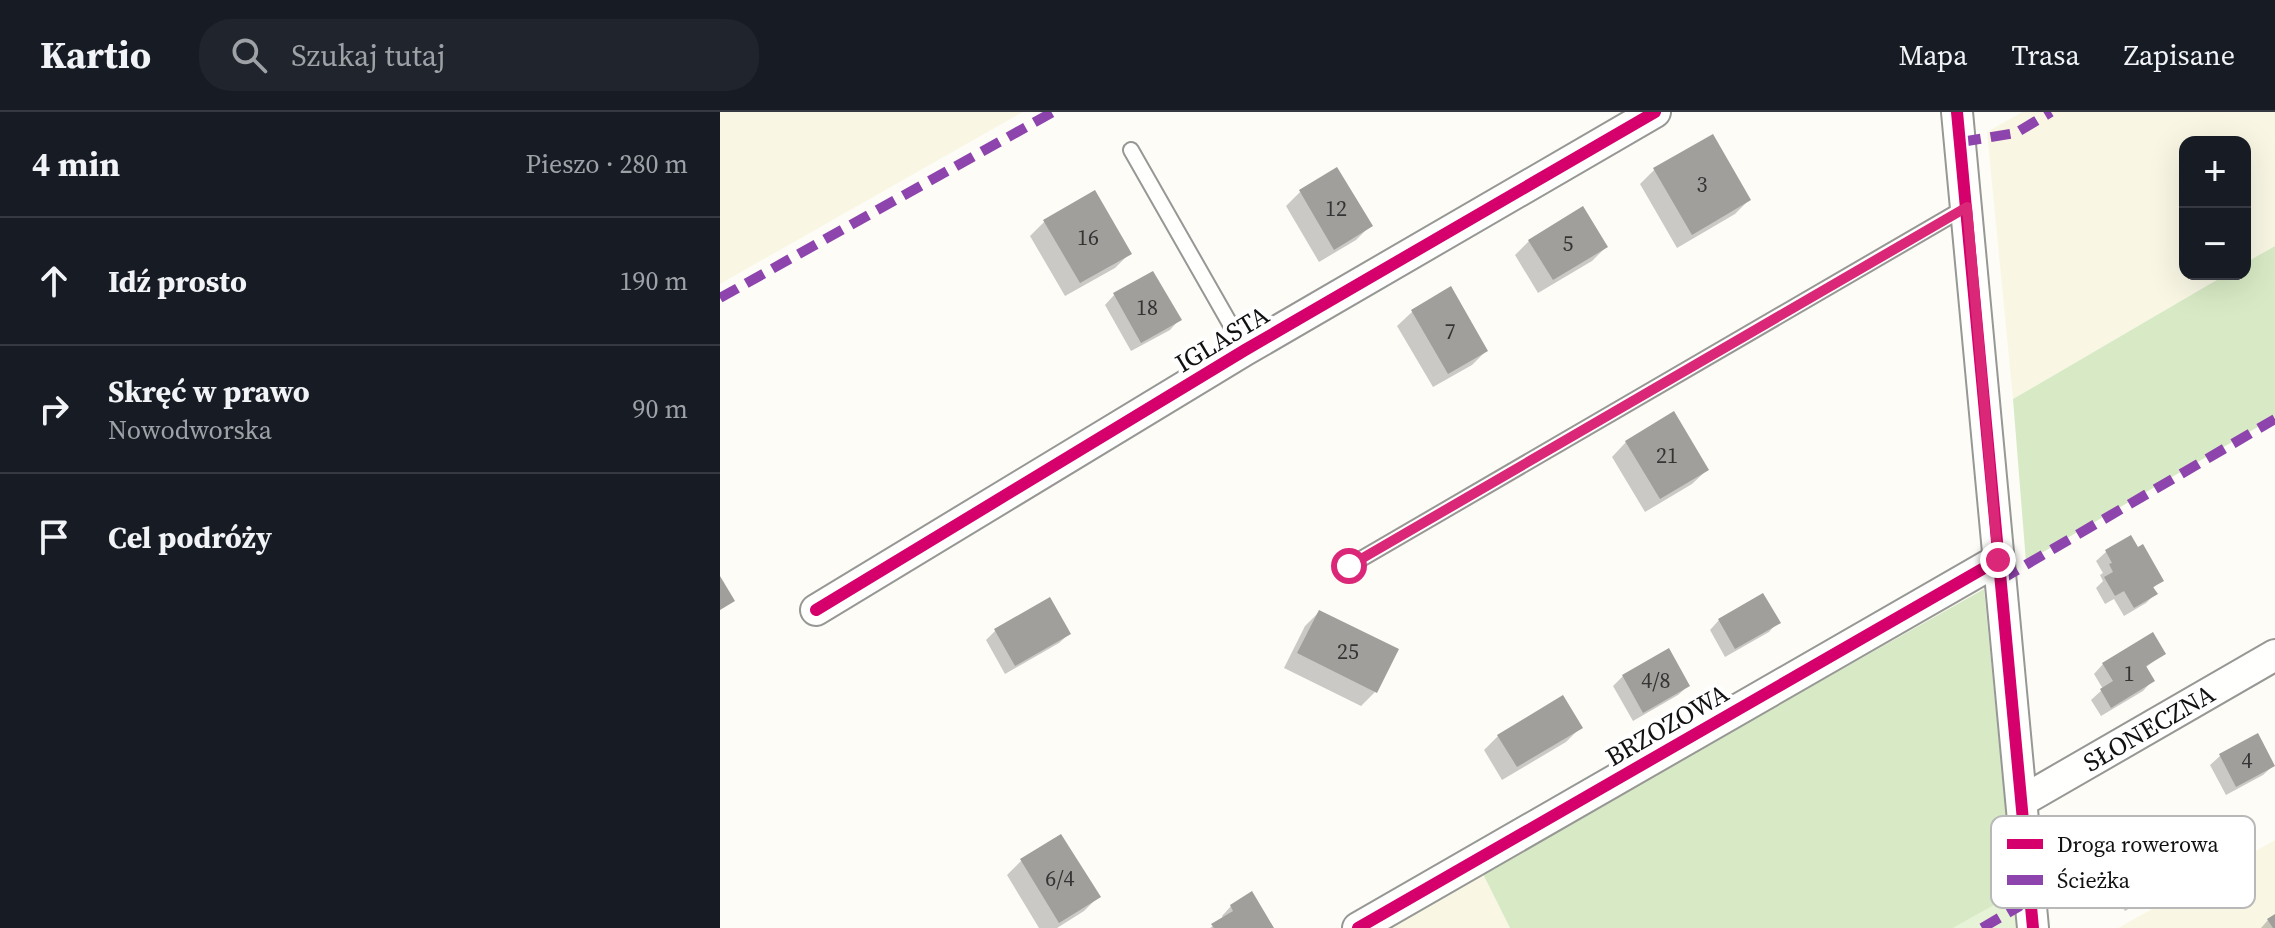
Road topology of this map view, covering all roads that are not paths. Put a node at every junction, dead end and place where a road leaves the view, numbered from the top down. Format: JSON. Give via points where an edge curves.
{"nodes":[{"id":1,"x":1655,"y":112,"type":"edge"},
{"id":2,"x":1957,"y":112,"type":"edge"},
{"id":3,"x":1131,"y":150,"type":"dead end"},
{"id":4,"x":1967,"y":207,"type":"junction"},
{"id":5,"x":1245,"y":350,"type":"junction"},
{"id":6,"x":1998,"y":560,"type":"junction"},
{"id":7,"x":1349,"y":566,"type":"dead end"},
{"id":8,"x":816,"y":610,"type":"dead end"},
{"id":9,"x":2275,"y":655,"type":"edge"},
{"id":10,"x":2022,"y":801,"type":"junction"},
{"id":11,"x":2023,"y":816,"type":"edge"},
{"id":12,"x":2031,"y":908,"type":"edge"},
{"id":13,"x":1358,"y":928,"type":"edge"},
{"id":14,"x":2033,"y":928,"type":"edge"}],
"edges":[{"from":1,"to":5,"type":"street","name":"IGLASTA"},
{"from":2,"to":4,"type":"street"},
{"from":3,"to":5,"type":"lane"},
{"from":4,"to":6,"type":"street"},
{"from":4,"to":7,"type":"lane"},
{"from":5,"to":8,"type":"street","name":"IGLASTA"},
{"from":6,"to":10,"type":"street"},
{"from":6,"to":13,"type":"street","name":"BRZOZOWA"},
{"from":9,"to":10,"type":"street","name":"SŁONECZNA"},
{"from":10,"to":11,"type":"street"},
{"from":12,"to":14,"type":"street"}]}
